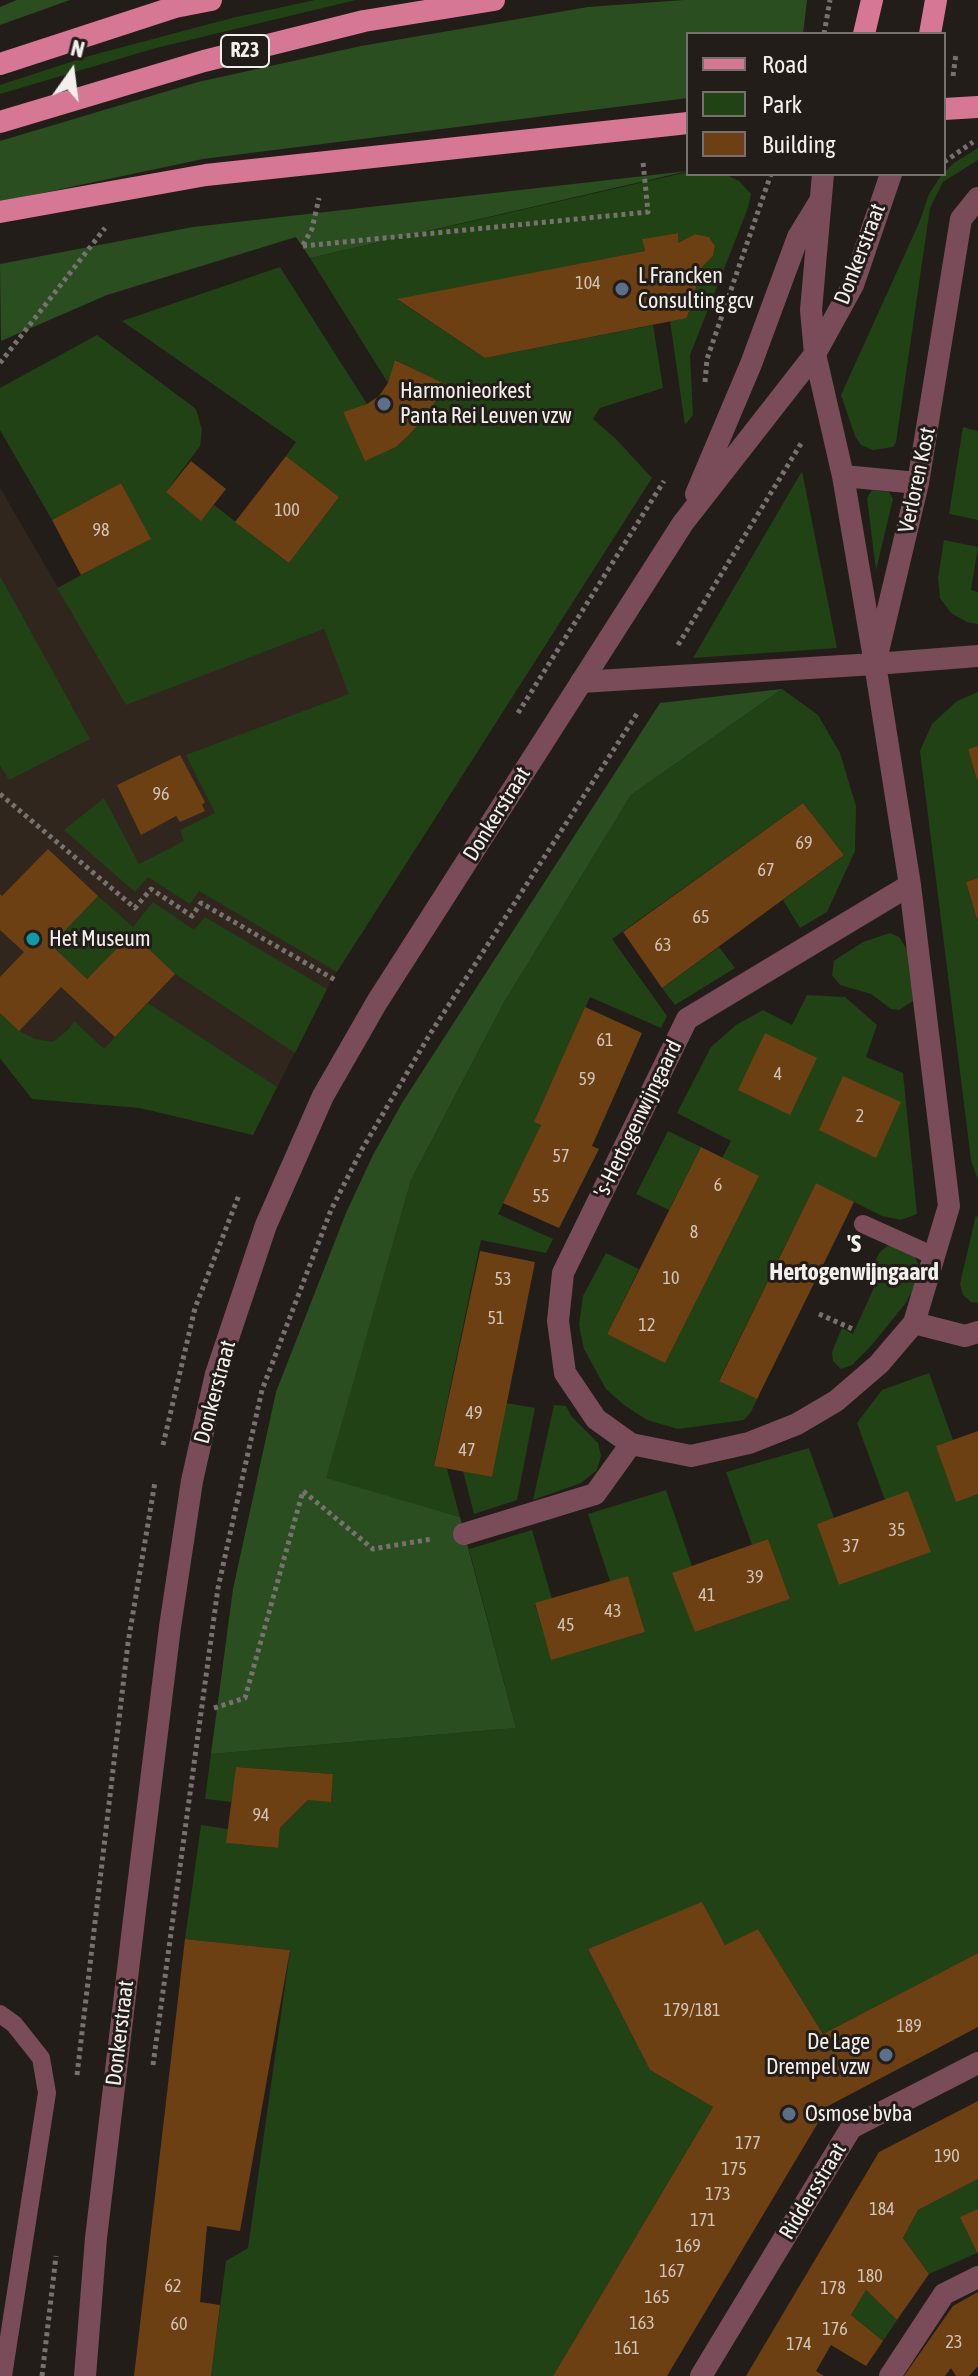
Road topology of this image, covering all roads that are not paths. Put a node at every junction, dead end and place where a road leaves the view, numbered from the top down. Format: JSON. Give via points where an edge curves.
{"nodes":[{"id":1,"x":211,"y":0,"type":"edge"},
{"id":2,"x":494,"y":0,"type":"edge"},
{"id":3,"x":872,"y":0,"type":"edge"},
{"id":4,"x":936,"y":0,"type":"edge"},
{"id":5,"x":864,"y":32,"type":"edge"},
{"id":6,"x":930,"y":32,"type":"edge"},
{"id":7,"x":0,"y":64,"type":"edge"},
{"id":8,"x":978,"y":107,"type":"edge"},
{"id":9,"x":946,"y":109,"type":"edge"},
{"id":10,"x":0,"y":122,"type":"edge"},
{"id":11,"x":686,"y":123,"type":"edge"},
{"id":12,"x":823,"y":176,"type":"edge"},
{"id":13,"x":890,"y":176,"type":"edge"},
{"id":14,"x":978,"y":198,"type":"edge"},
{"id":15,"x":820,"y":201,"type":"junction"},
{"id":16,"x":0,"y":212,"type":"edge"},
{"id":17,"x":815,"y":354,"type":"junction"},
{"id":18,"x":843,"y":476,"type":"junction"},
{"id":19,"x":918,"y":483,"type":"junction"},
{"id":20,"x":683,"y":523,"type":"junction"},
{"id":21,"x":978,"y":656,"type":"edge"},
{"id":22,"x":875,"y":664,"type":"junction"},
{"id":23,"x":581,"y":682,"type":"junction"},
{"id":24,"x":910,"y":885,"type":"junction"},
{"id":25,"x":863,"y":1224,"type":"dead end"},
{"id":26,"x":934,"y":1256,"type":"junction"},
{"id":27,"x":914,"y":1323,"type":"junction"},
{"id":28,"x":978,"y":1332,"type":"edge"},
{"id":29,"x":631,"y":1444,"type":"junction"},
{"id":30,"x":464,"y":1534,"type":"road end"},
{"id":31,"x":0,"y":2014,"type":"edge"},
{"id":32,"x":978,"y":2063,"type":"edge"},
{"id":33,"x":978,"y":2277,"type":"edge"},
{"id":34,"x":3,"y":2376,"type":"edge"},
{"id":35,"x":85,"y":2376,"type":"edge"},
{"id":36,"x":701,"y":2376,"type":"edge"},
{"id":37,"x":890,"y":2376,"type":"edge"}],
"edges":[{"from":1,"to":7,"type":"main road"},
{"from":2,"to":10,"type":"main road","number":"R23","via":[[349,25],[204,61]]},
{"from":3,"to":5,"type":"main road"},
{"from":4,"to":6,"type":"main road"},
{"from":8,"to":9,"type":"main road"},
{"from":11,"to":16,"type":"main road","via":[[206,175]]},
{"from":12,"to":15,"type":"street","name":"Donkerstraat"},
{"from":13,"to":17,"type":"street","name":"Donkerstraat","via":[[853,285]]},
{"from":14,"to":19,"type":"street","name":"Verloren Kost","via":[[961,219]]},
{"from":15,"to":17,"type":"street","name":"'s-Hertogenwijngaard","via":[[811,310]]},
{"from":15,"to":20,"type":"street","name":"Donkerstraat","via":[[798,237]]},
{"from":17,"to":18,"type":"street","name":"'s-Hertogenwijngaard"},
{"from":17,"to":20,"type":"street","name":"Donkerstraat"},
{"from":18,"to":19,"type":"street"},
{"from":18,"to":22,"type":"street","name":"'s-Hertogenwijngaard"},
{"from":19,"to":22,"type":"street","name":"Verloren Kost"},
{"from":20,"to":23,"type":"street","name":"Donkerstraat"},
{"from":21,"to":22,"type":"street"},
{"from":22,"to":23,"type":"street"},
{"from":22,"to":24,"type":"street","name":"'s-Hertogenwijngaard"},
{"from":23,"to":35,"type":"street","name":"Donkerstraat","via":[[323,1096],[266,1225],[216,1374],[192,1481],[170,1627],[96,2238]]},
{"from":24,"to":26,"type":"street","name":"'s-Hertogenwijngaard","via":[[949,1206]]},
{"from":24,"to":29,"type":"street","name":"'s-Hertogenwijngaard","via":[[687,1019],[563,1273],[558,1321],[565,1373],[596,1419]]},
{"from":25,"to":26,"type":"lane"},
{"from":26,"to":27,"type":"street","name":"'s-Hertogenwijngaard"},
{"from":27,"to":28,"type":"street","via":[[965,1336]]},
{"from":27,"to":29,"type":"street","name":"'s-Hertogenwijngaard","via":[[879,1364],[836,1401],[797,1424],[749,1443],[691,1456]]},
{"from":29,"to":30,"type":"street","via":[[595,1494]]},
{"from":31,"to":34,"type":"lane","via":[[41,2058],[47,2093]]},
{"from":32,"to":36,"type":"street","name":"Riddersstraat","via":[[851,2128]]},
{"from":33,"to":37,"type":"street","via":[[944,2294]]}]}
